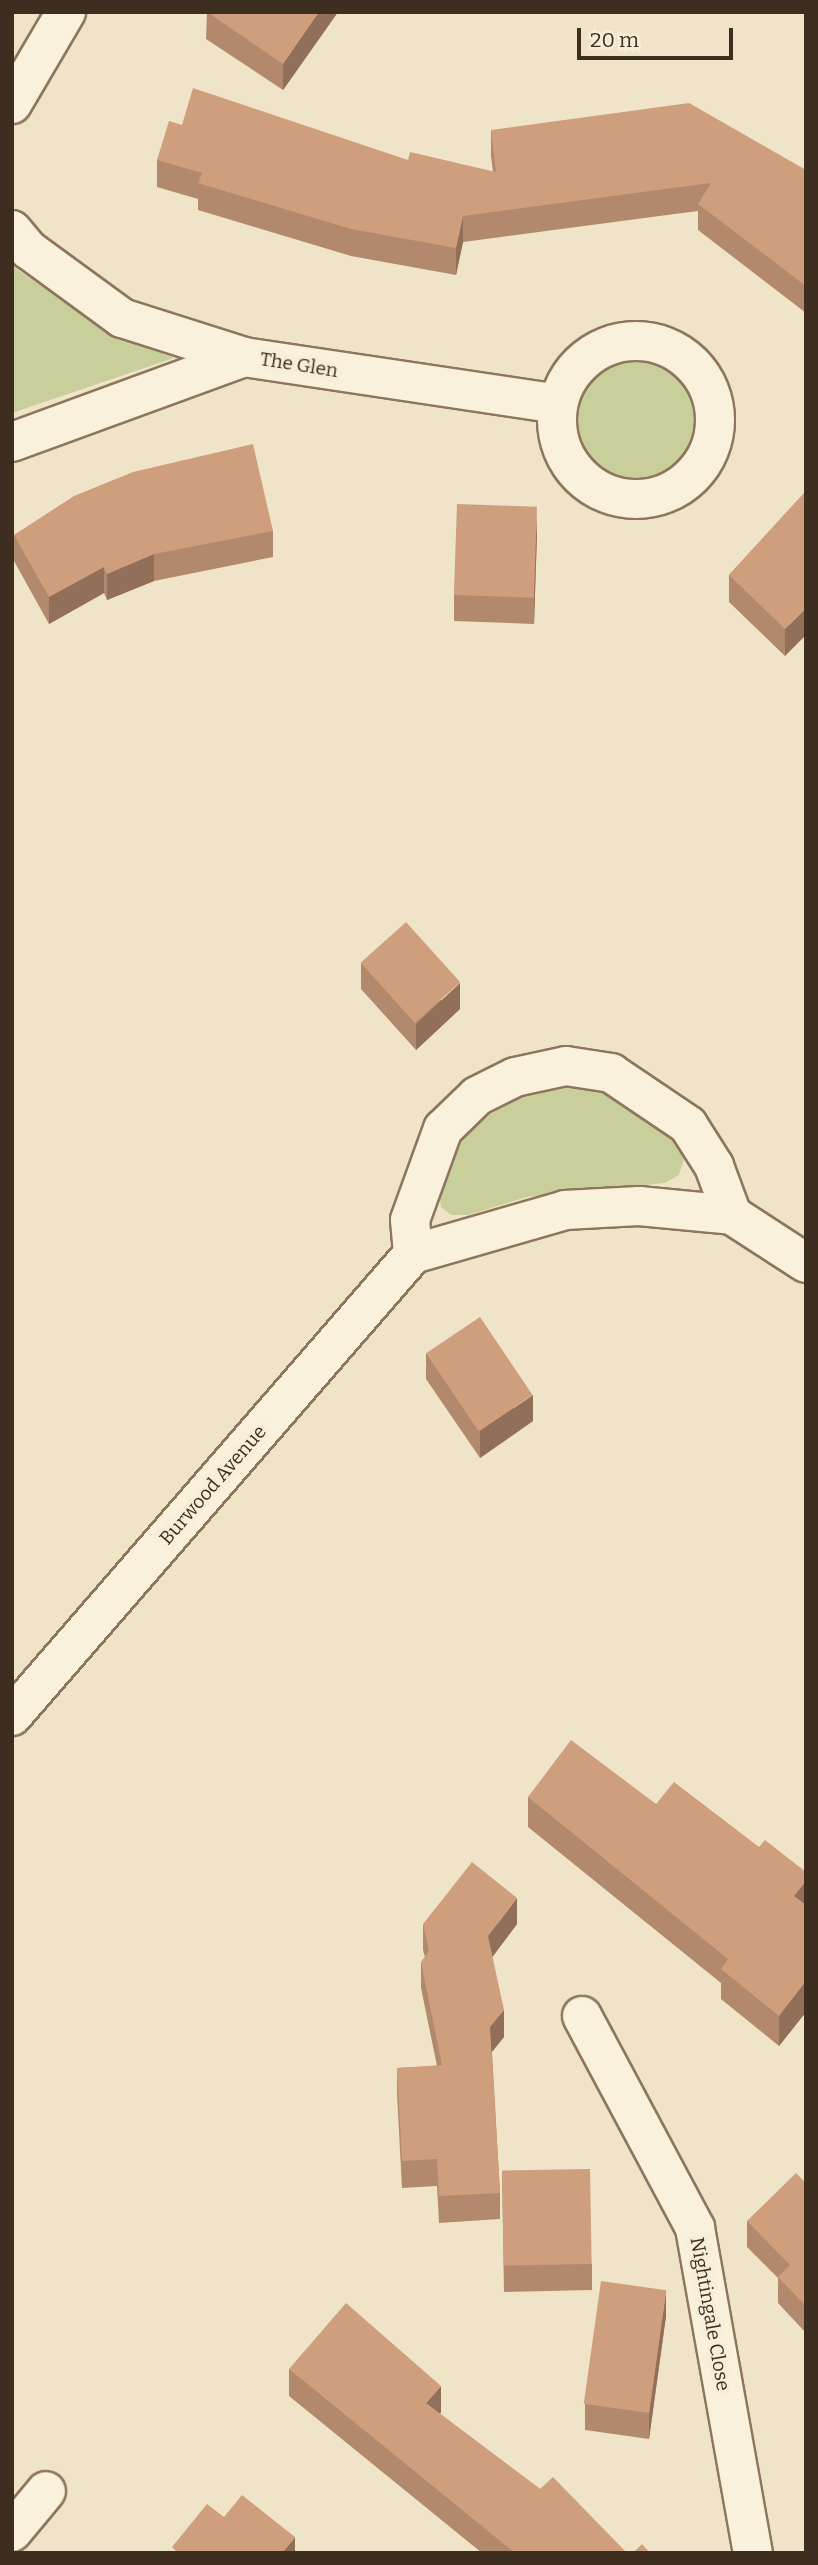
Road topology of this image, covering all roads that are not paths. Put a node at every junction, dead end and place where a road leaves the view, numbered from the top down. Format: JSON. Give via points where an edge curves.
{"nodes":[{"id":1,"x":66,"y":12,"type":"edge"},
{"id":2,"x":12,"y":104,"type":"edge"},
{"id":3,"x":12,"y":230,"type":"edge"},
{"id":4,"x":243,"y":356,"type":"junction"},
{"id":5,"x":558,"y":404,"type":"junction"},
{"id":6,"x":12,"y":442,"type":"edge"},
{"id":7,"x":732,"y":1215,"type":"junction"},
{"id":8,"x":413,"y":1254,"type":"junction"},
{"id":9,"x":806,"y":1263,"type":"edge"},
{"id":10,"x":12,"y":1716,"type":"edge"},
{"id":11,"x":582,"y":2016,"type":"dead end"},
{"id":12,"x":46,"y":2491,"type":"dead end"},
{"id":13,"x":12,"y":2532,"type":"edge"},
{"id":14,"x":753,"y":2553,"type":"edge"}],
"edges":[{"from":1,"to":2,"type":"street"},
{"from":3,"to":4,"type":"street","via":[[29,250],[122,318]]},
{"from":4,"to":5,"type":"street","name":"The Glen"},
{"from":4,"to":6,"type":"street","name":"The Glen"},
{"from":5,"to":5,"type":"street","via":[[564,454],[579,475],[624,498],[674,490],[695,474],[715,425],[702,375],[683,355],[633,340],[584,359]]},
{"from":7,"to":8,"type":"street","via":[[639,1206],[565,1210]]},
{"from":7,"to":8,"type":"street","via":[[714,1166],[688,1125],[611,1073],[566,1066],[515,1077],[477,1096],[443,1129],[410,1220]]},
{"from":7,"to":9,"type":"street"},
{"from":8,"to":10,"type":"street","name":"Burwood Avenue"},
{"from":11,"to":14,"type":"street","name":"Nightingale Close","via":[[695,2228]]},
{"from":12,"to":13,"type":"street"}]}
